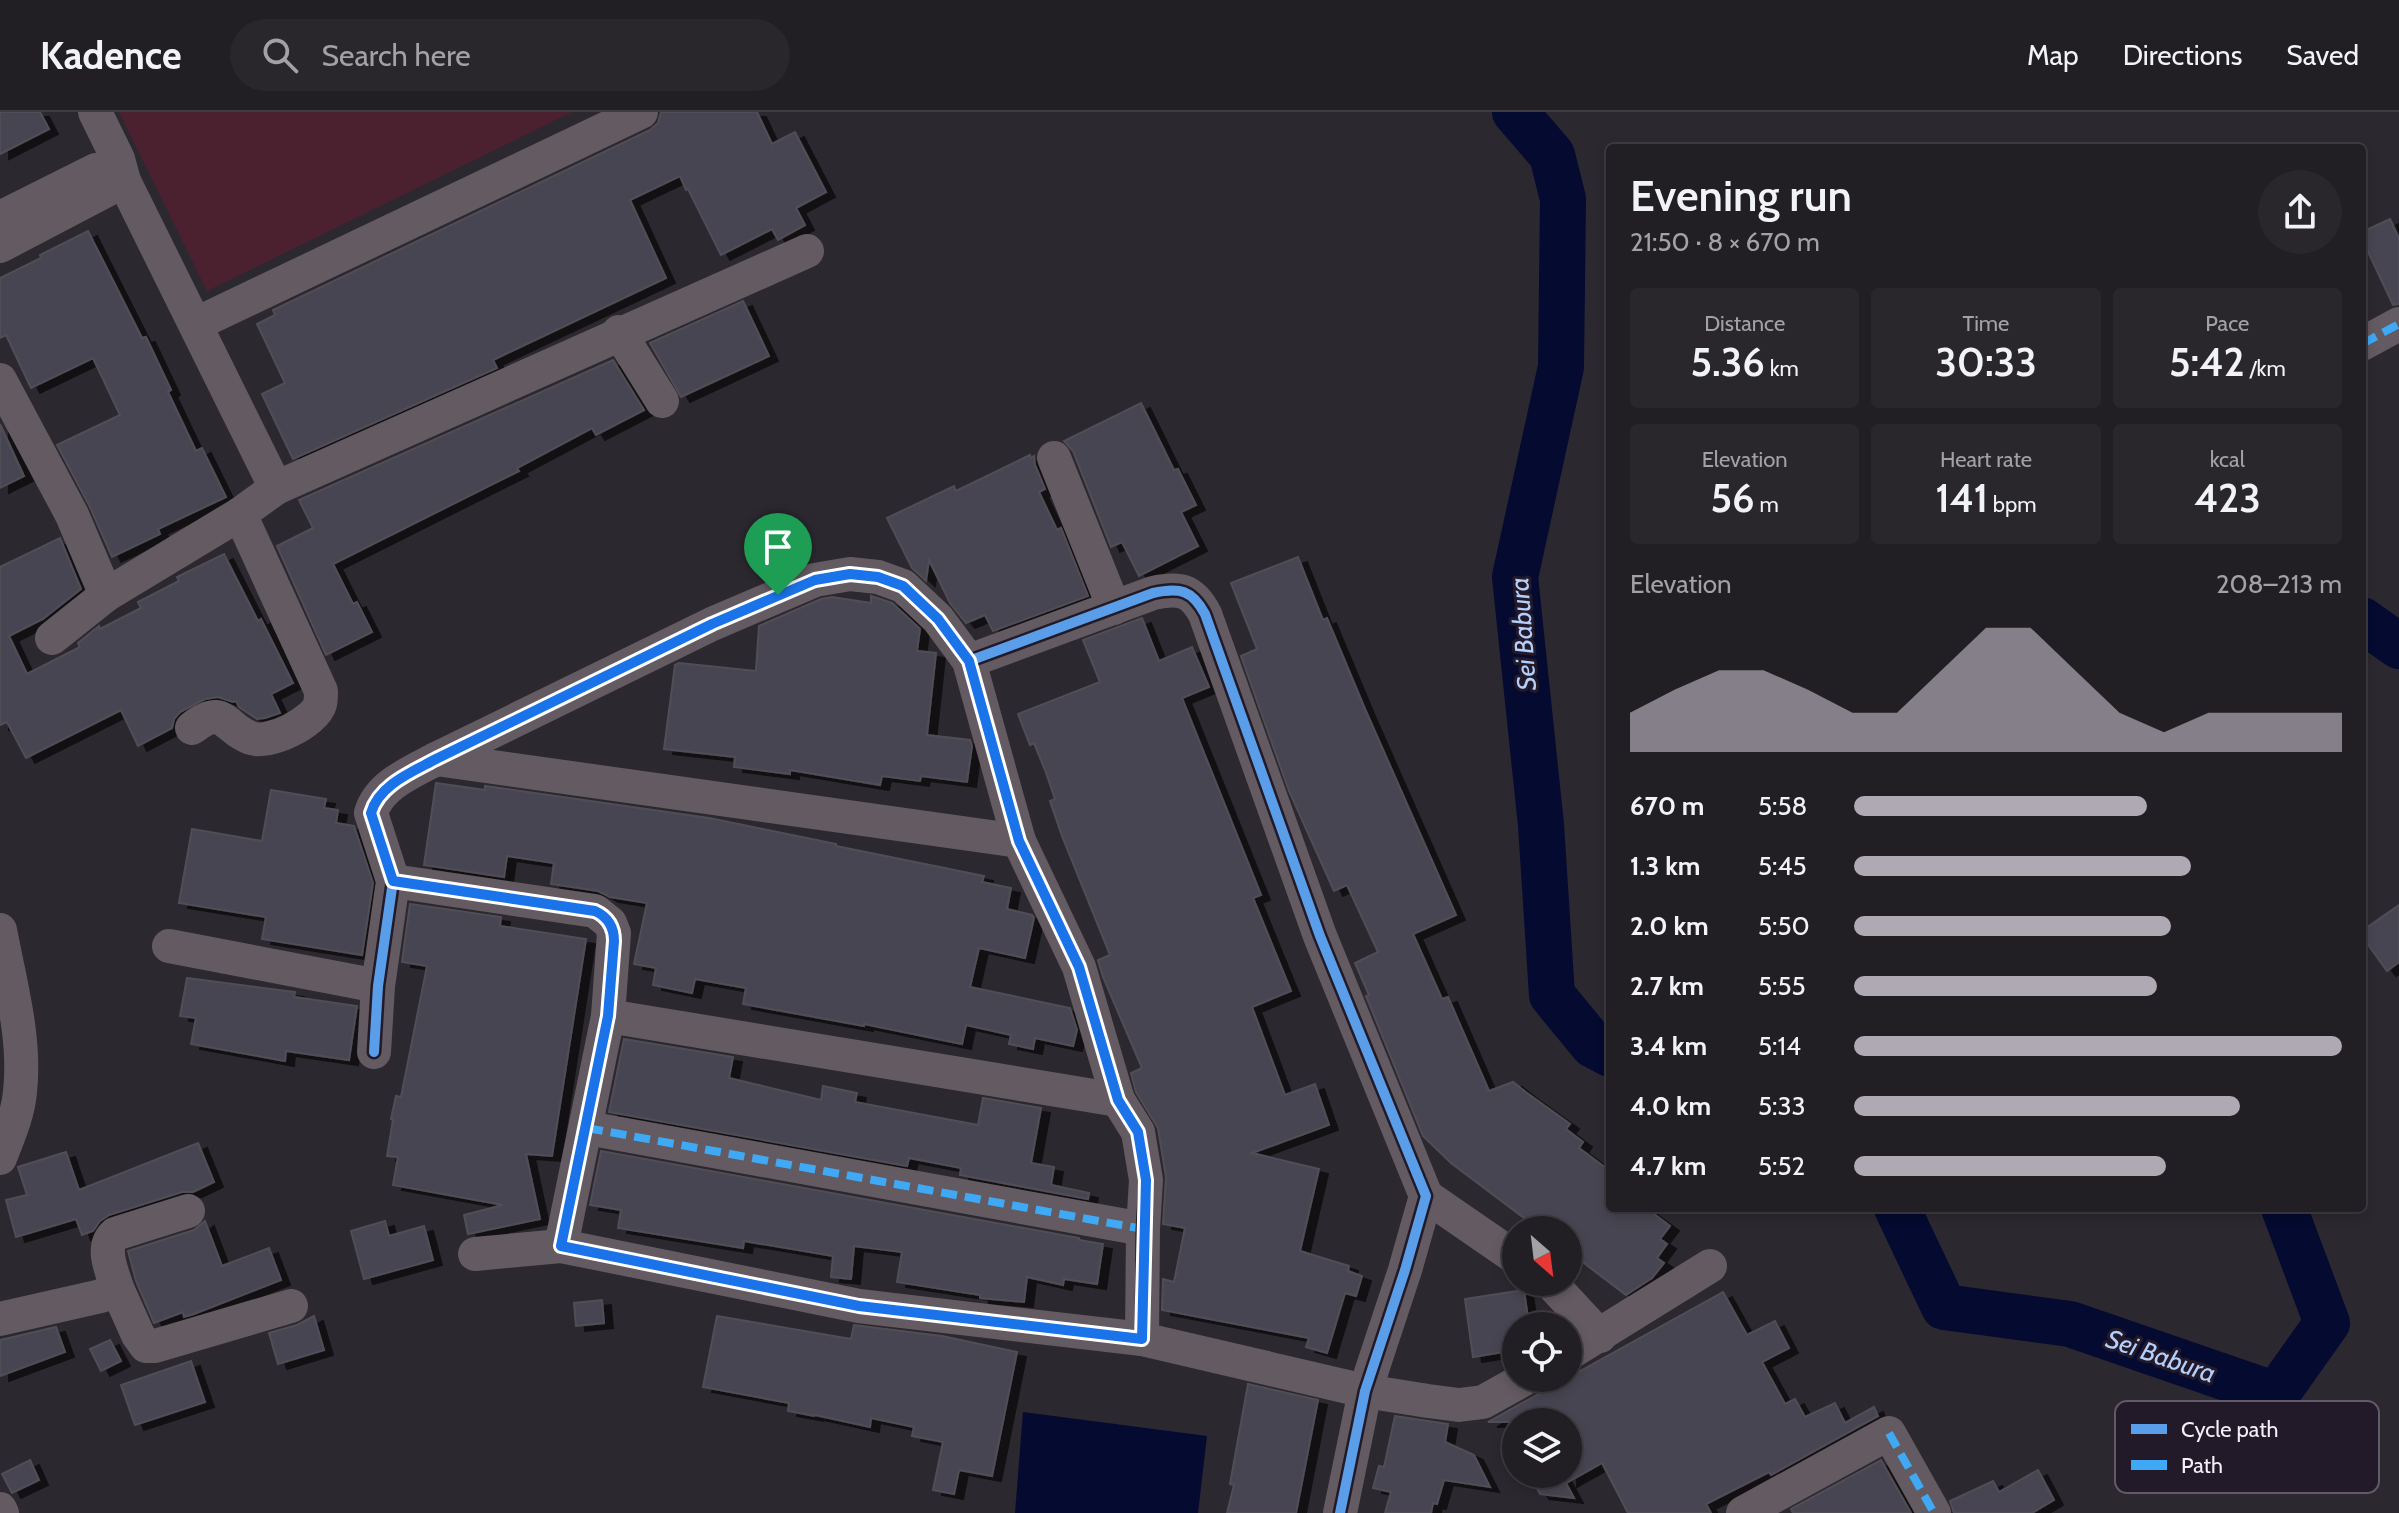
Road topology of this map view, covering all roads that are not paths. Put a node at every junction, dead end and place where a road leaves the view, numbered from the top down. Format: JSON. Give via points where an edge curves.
{"nodes":[{"id":1,"x":95,"y":112,"type":"edge"},
{"id":2,"x":620,"y":116,"type":"edge"},
{"id":3,"x":121,"y":170,"type":"junction"},
{"id":4,"x":0,"y":218,"type":"edge"},
{"id":5,"x":0,"y":246,"type":"edge"},
{"id":6,"x":807,"y":251,"type":"dead end"},
{"id":7,"x":196,"y":324,"type":"junction"},
{"id":8,"x":2399,"y":324,"type":"edge"},
{"id":9,"x":619,"y":332,"type":"junction"},
{"id":10,"x":2366,"y":342,"type":"edge"},
{"id":11,"x":0,"y":380,"type":"edge"},
{"id":12,"x":662,"y":401,"type":"dead end"},
{"id":13,"x":1054,"y":458,"type":"dead end"},
{"id":14,"x":276,"y":488,"type":"junction"},
{"id":15,"x":240,"y":514,"type":"junction"},
{"id":16,"x":106,"y":595,"type":"junction"},
{"id":17,"x":1114,"y":608,"type":"junction"},
{"id":18,"x":52,"y":638,"type":"dead end"},
{"id":19,"x":969,"y":661,"type":"junction"},
{"id":20,"x":192,"y":728,"type":"dead end"},
{"id":21,"x":436,"y":759,"type":"junction"},
{"id":22,"x":1019,"y":841,"type":"junction"},
{"id":23,"x":393,"y":881,"type":"junction"},
{"id":24,"x":0,"y":930,"type":"edge"},
{"id":25,"x":169,"y":946,"type":"dead end"},
{"id":26,"x":378,"y":986,"type":"junction"},
{"id":27,"x":608,"y":1016,"type":"junction"},
{"id":28,"x":374,"y":1052,"type":"dead end"},
{"id":29,"x":1118,"y":1100,"type":"junction"},
{"id":30,"x":587,"y":1128,"type":"junction"},
{"id":31,"x":0,"y":1158,"type":"edge"},
{"id":32,"x":1426,"y":1196,"type":"junction"},
{"id":33,"x":188,"y":1211,"type":"dead end"},
{"id":34,"x":1143,"y":1229,"type":"junction"},
{"id":35,"x":561,"y":1246,"type":"junction"},
{"id":36,"x":1502,"y":1248,"type":"edge"},
{"id":37,"x":475,"y":1254,"type":"dead end"},
{"id":38,"x":1710,"y":1266,"type":"dead end"},
{"id":39,"x":117,"y":1288,"type":"junction"},
{"id":40,"x":1563,"y":1296,"type":"edge"},
{"id":41,"x":291,"y":1306,"type":"dead end"},
{"id":42,"x":0,"y":1319,"type":"edge"},
{"id":43,"x":1600,"y":1336,"type":"junction"},
{"id":44,"x":1142,"y":1339,"type":"junction"},
{"id":45,"x":1582,"y":1346,"type":"edge"},
{"id":46,"x":1365,"y":1391,"type":"junction"},
{"id":47,"x":1502,"y":1391,"type":"edge"},
{"id":48,"x":1340,"y":1513,"type":"edge"},
{"id":49,"x":1743,"y":1513,"type":"edge"},
{"id":50,"x":1934,"y":1513,"type":"edge"}],
"edges":[{"from":1,"to":3,"type":"street"},
{"from":2,"to":7,"type":"street"},
{"from":3,"to":4,"type":"street"},
{"from":3,"to":5,"type":"street"},
{"from":3,"to":7,"type":"street"},
{"from":6,"to":9,"type":"street"},
{"from":7,"to":14,"type":"street"},
{"from":8,"to":10,"type":"street"},
{"from":9,"to":12,"type":"street"},
{"from":9,"to":14,"type":"street"},
{"from":11,"to":16,"type":"street","via":[[72,515]]},
{"from":13,"to":17,"type":"street"},
{"from":14,"to":15,"type":"street"},
{"from":15,"to":16,"type":"street"},
{"from":15,"to":20,"type":"street","via":[[321,691],[320,706],[297,728],[263,739],[252,739],[217,717]]},
{"from":16,"to":18,"type":"street"},
{"from":17,"to":19,"type":"street"},
{"from":17,"to":32,"type":"street","via":[[1171,589],[1187,593],[1201,607],[1320,936]]},
{"from":19,"to":21,"type":"street","via":[[938,619],[903,586],[850,574],[815,580],[712,624]]},
{"from":19,"to":22,"type":"street"},
{"from":21,"to":22,"type":"street"},
{"from":21,"to":23,"type":"street","via":[[396,781],[373,806]]},
{"from":22,"to":29,"type":"street","via":[[1079,967]]},
{"from":23,"to":26,"type":"street"},
{"from":23,"to":27,"type":"street","via":[[603,915],[614,933]]},
{"from":24,"to":31,"type":"street","via":[[19,1034],[20,1093]]},
{"from":25,"to":26,"type":"street"},
{"from":26,"to":28,"type":"street"},
{"from":27,"to":29,"type":"street"},
{"from":27,"to":30,"type":"street"},
{"from":29,"to":34,"type":"street","via":[[1138,1132],[1146,1180]]},
{"from":30,"to":34,"type":"street"},
{"from":30,"to":35,"type":"street"},
{"from":32,"to":36,"type":"street"},
{"from":32,"to":46,"type":"street"},
{"from":33,"to":39,"type":"street","via":[[108,1240]]},
{"from":34,"to":44,"type":"street"},
{"from":35,"to":37,"type":"street"},
{"from":35,"to":44,"type":"street","via":[[859,1306]]},
{"from":38,"to":43,"type":"street"},
{"from":39,"to":41,"type":"street","via":[[146,1346]]},
{"from":39,"to":42,"type":"street"},
{"from":40,"to":43,"type":"street"},
{"from":43,"to":45,"type":"street"},
{"from":44,"to":46,"type":"street"},
{"from":46,"to":47,"type":"street","via":[[1459,1405],[1483,1402]]},
{"from":46,"to":48,"type":"street"},
{"from":49,"to":50,"type":"street","via":[[1889,1433]]}]}
